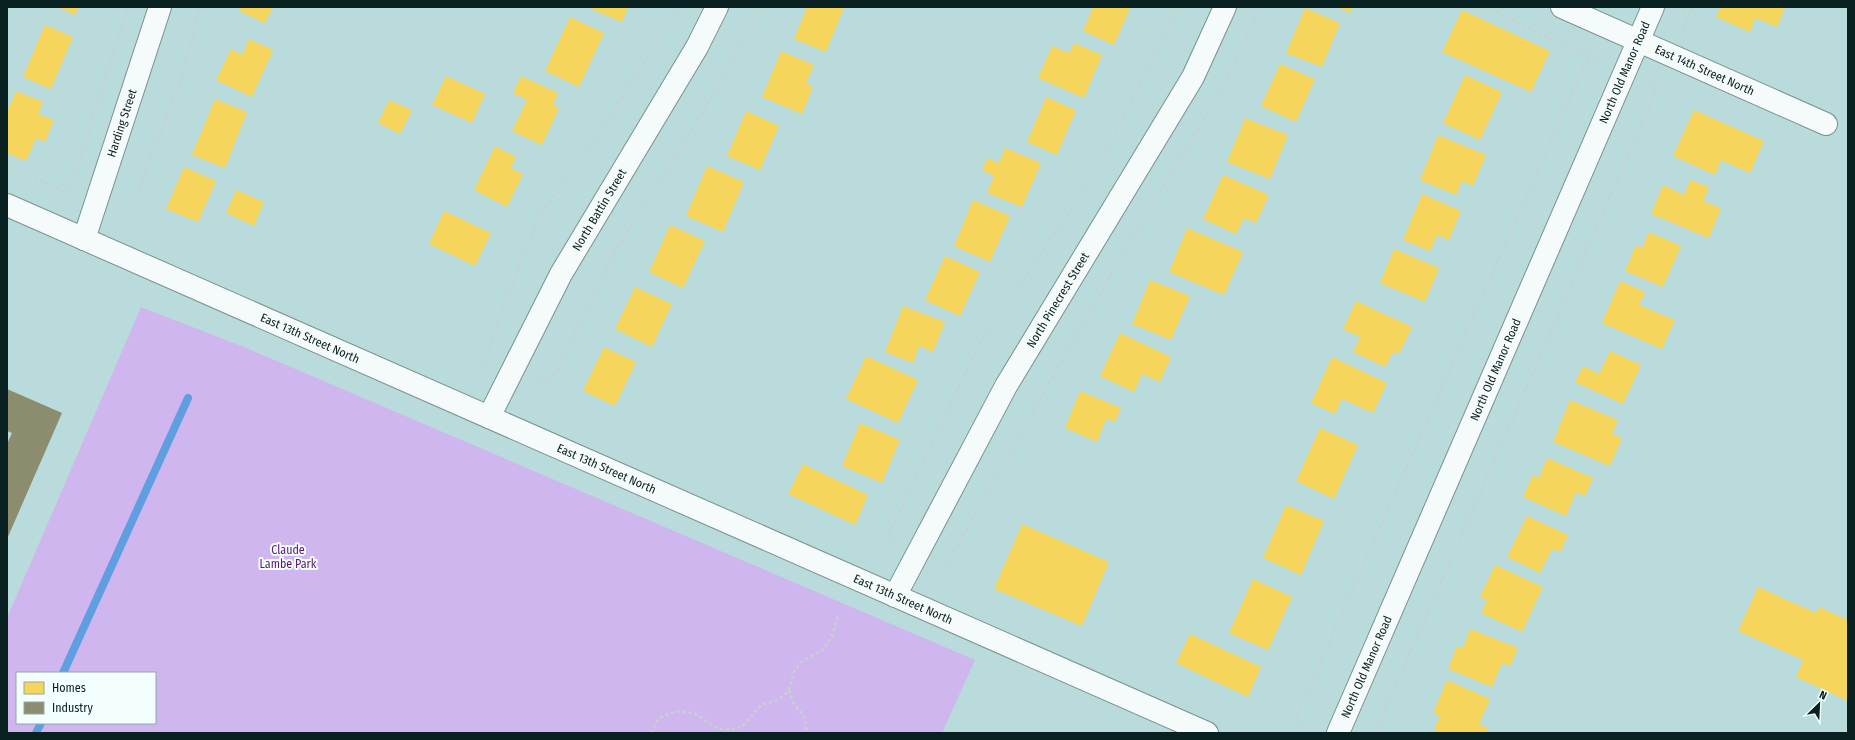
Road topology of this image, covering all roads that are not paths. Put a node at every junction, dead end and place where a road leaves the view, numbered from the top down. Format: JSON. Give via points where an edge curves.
{"nodes":[{"id":1,"x":160,"y":7,"type":"edge"},
{"id":2,"x":717,"y":7,"type":"edge"},
{"id":3,"x":1225,"y":7,"type":"edge"},
{"id":4,"x":1562,"y":7,"type":"edge"},
{"id":5,"x":1653,"y":7,"type":"edge"},
{"id":6,"x":1638,"y":41,"type":"junction"},
{"id":7,"x":1826,"y":124,"type":"dead end"},
{"id":8,"x":7,"y":205,"type":"edge"},
{"id":9,"x":84,"y":239,"type":"junction"},
{"id":10,"x":489,"y":417,"type":"junction"},
{"id":11,"x":895,"y":596,"type":"junction"},
{"id":12,"x":1197,"y":731,"type":"edge"},
{"id":13,"x":1338,"y":733,"type":"edge"}],
"edges":[{"from":1,"to":9,"type":"street","name":"Harding Street"},
{"from":2,"to":10,"type":"street","name":"North Battin Street","via":[[693,53],[561,274]]},
{"from":3,"to":11,"type":"street","name":"North Pinecrest Street","via":[[1193,77],[1006,386]]},
{"from":4,"to":6,"type":"street","name":"East 14th Street North"},
{"from":5,"to":6,"type":"street","name":"North Old Manor Road"},
{"from":6,"to":7,"type":"street","name":"East 14th Street North"},
{"from":6,"to":13,"type":"street","name":"North Old Manor Road"},
{"from":8,"to":9,"type":"street","name":"East 13th Street North"},
{"from":9,"to":10,"type":"street","name":"East 13th Street North"},
{"from":10,"to":11,"type":"street","name":"East 13th Street North"},
{"from":11,"to":12,"type":"street","name":"East 13th Street North"}]}
